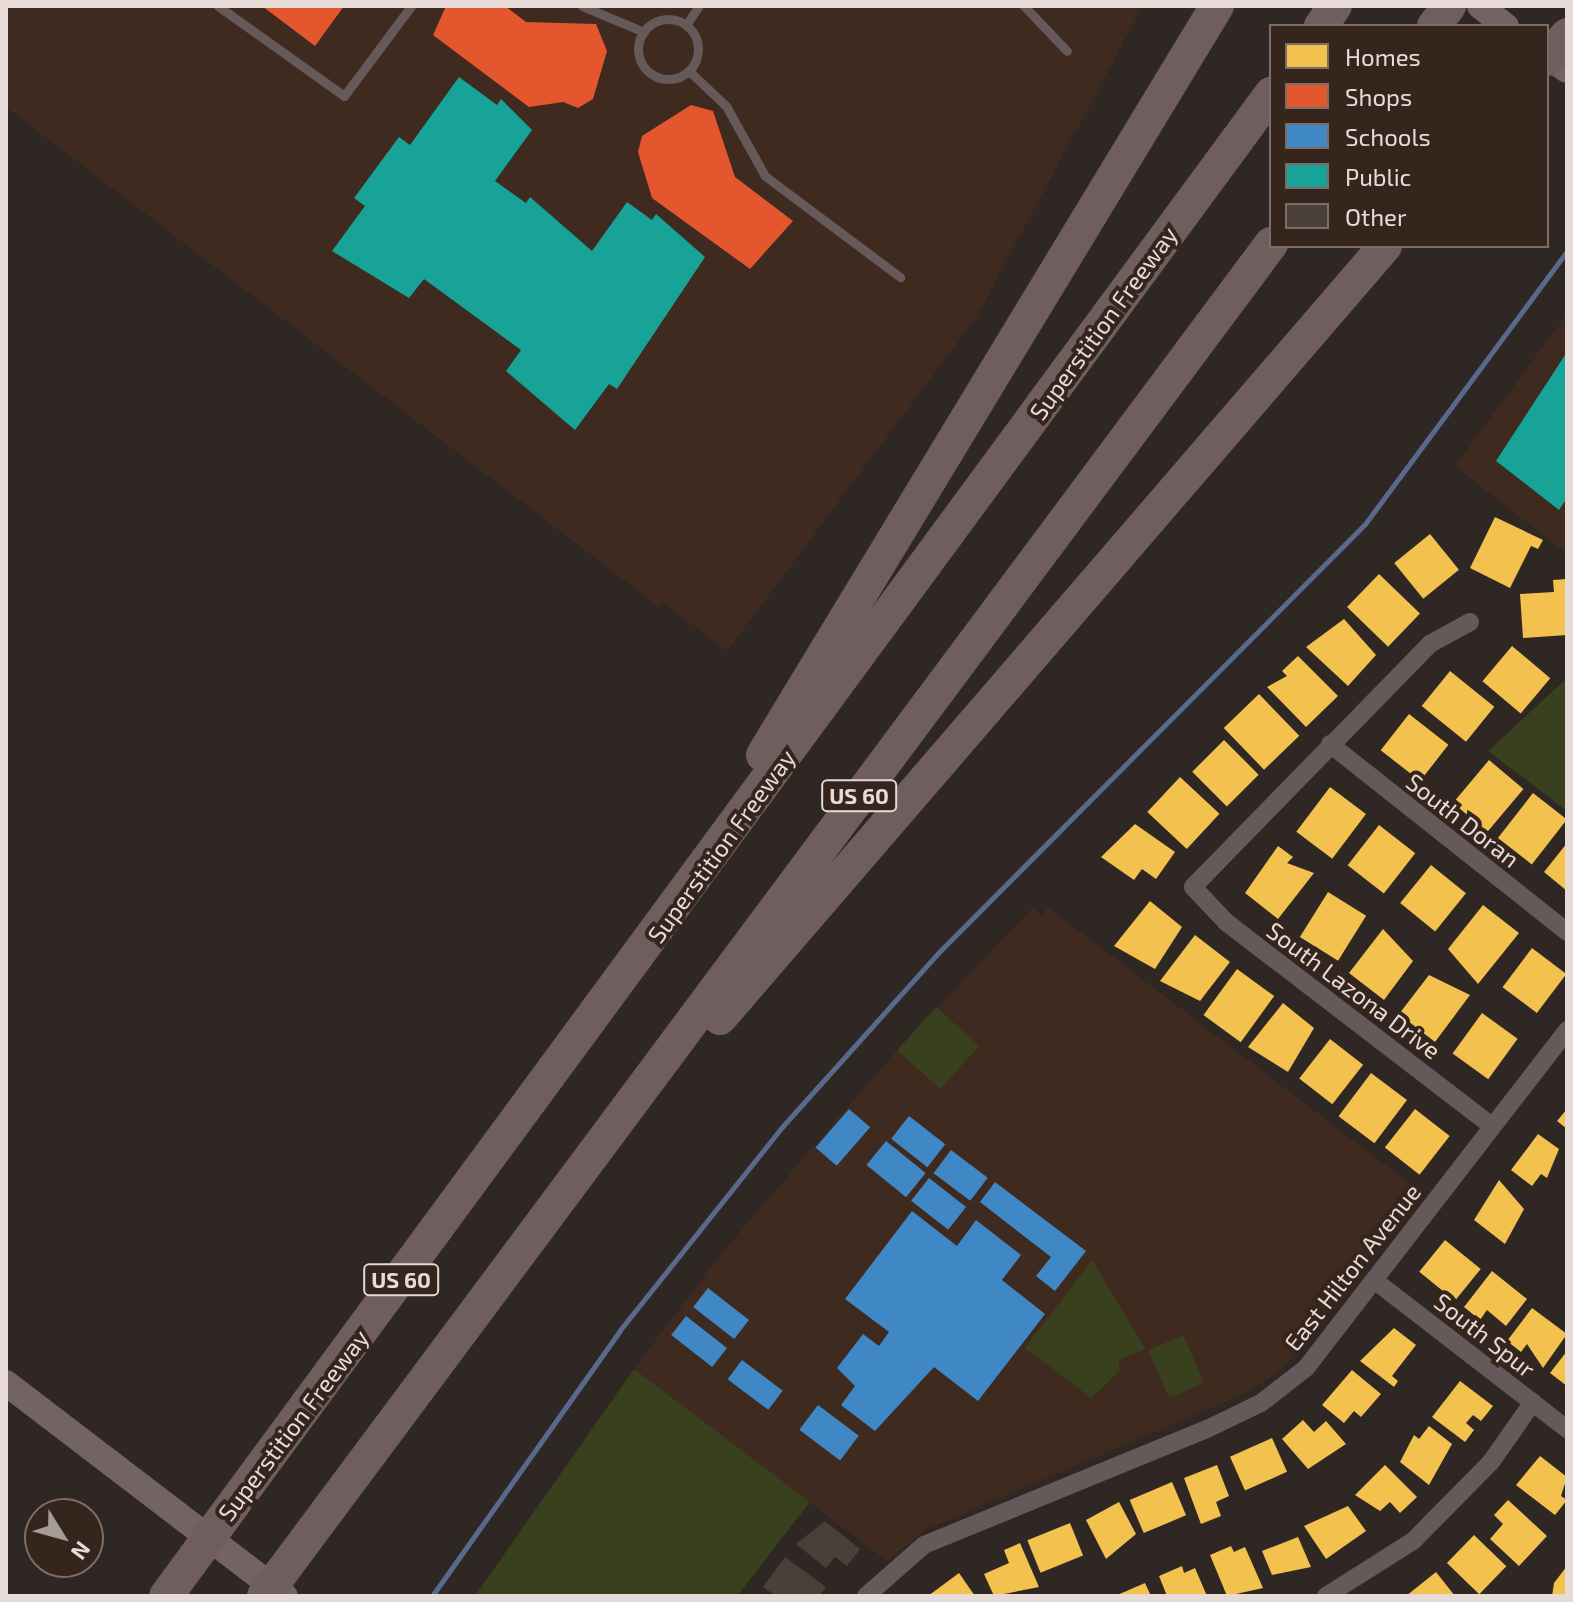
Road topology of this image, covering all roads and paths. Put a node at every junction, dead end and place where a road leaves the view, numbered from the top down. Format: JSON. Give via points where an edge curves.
{"nodes":[{"id":1,"x":218,"y":6,"type":"edge"},
{"id":2,"x":411,"y":6,"type":"edge"},
{"id":3,"x":582,"y":6,"type":"edge"},
{"id":4,"x":699,"y":6,"type":"edge"},
{"id":5,"x":1024,"y":6,"type":"edge"},
{"id":6,"x":1217,"y":6,"type":"edge"},
{"id":7,"x":1335,"y":6,"type":"edge"},
{"id":8,"x":1449,"y":6,"type":"edge"},
{"id":9,"x":1480,"y":6,"type":"edge"},
{"id":10,"x":1322,"y":24,"type":"edge"},
{"id":11,"x":1436,"y":24,"type":"edge"},
{"id":12,"x":1503,"y":24,"type":"edge"},
{"id":13,"x":686,"y":25,"type":"junction"},
{"id":14,"x":644,"y":32,"type":"junction"},
{"id":15,"x":1067,"y":51,"type":"dead end"},
{"id":16,"x":689,"y":71,"type":"junction"},
{"id":17,"x":1269,"y":97,"type":"edge"},
{"id":18,"x":1269,"y":247,"type":"edge"},
{"id":19,"x":1383,"y":248,"type":"edge"},
{"id":20,"x":900,"y":277,"type":"dead end"},
{"id":21,"x":1470,"y":622,"type":"dead end"},
{"id":22,"x":1330,"y":744,"type":"junction"},
{"id":23,"x":1567,"y":932,"type":"edge"},
{"id":24,"x":635,"y":963,"type":"junction"},
{"id":25,"x":1567,"y":1030,"type":"edge"},
{"id":26,"x":1491,"y":1125,"type":"junction"},
{"id":27,"x":1374,"y":1280,"type":"junction"},
{"id":28,"x":446,"y":1347,"type":"junction"},
{"id":29,"x":6,"y":1383,"type":"edge"},
{"id":30,"x":1533,"y":1402,"type":"junction"},
{"id":31,"x":1567,"y":1429,"type":"edge"},
{"id":32,"x":166,"y":1596,"type":"edge"},
{"id":33,"x":264,"y":1596,"type":"edge"},
{"id":34,"x":285,"y":1596,"type":"edge"},
{"id":35,"x":866,"y":1596,"type":"edge"},
{"id":36,"x":1326,"y":1596,"type":"edge"}],
"edges":[{"from":1,"to":2,"type":"lane","via":[[344,96]]},
{"from":3,"to":14,"type":"lane"},
{"from":4,"to":13,"type":"lane"},
{"from":5,"to":15,"type":"lane"},
{"from":6,"to":24,"type":"highway"},
{"from":7,"to":10,"type":"highway"},
{"from":8,"to":11,"type":"highway"},
{"from":9,"to":12,"type":"street"},
{"from":13,"to":14,"type":"lane","via":[[659,21]]},
{"from":13,"to":16,"type":"lane","via":[[698,47]]},
{"from":14,"to":16,"type":"lane","via":[[639,51],[646,69],[662,78]]},
{"from":16,"to":20,"type":"lane","via":[[726,106],[765,176]]},
{"from":17,"to":24,"type":"highway","name":"Superstition Freeway","number":"US 60"},
{"from":18,"to":28,"type":"highway","number":"US 60"},
{"from":19,"to":28,"type":"highway","via":[[908,791]]},
{"from":21,"to":22,"type":"street","via":[[1430,644]]},
{"from":22,"to":23,"type":"street","name":"South Doran"},
{"from":22,"to":26,"type":"street","name":"South Lazona Drive","via":[[1193,887],[1226,922]]},
{"from":24,"to":32,"type":"highway","name":"Superstition Freeway","number":"US 60"},
{"from":25,"to":26,"type":"street","name":"East Hilton Avenue"},
{"from":26,"to":27,"type":"street","name":"East Hilton Avenue"},
{"from":27,"to":30,"type":"street","name":"South Spur"},
{"from":27,"to":35,"type":"street","name":"East Hilton Avenue","via":[[1306,1368],[1261,1403],[924,1545]]},
{"from":28,"to":33,"type":"highway","number":"US 60"},
{"from":29,"to":34,"type":"street"},
{"from":30,"to":31,"type":"street","name":"South Spur"},
{"from":30,"to":36,"type":"street","via":[[1491,1462],[1413,1541]]}]}
